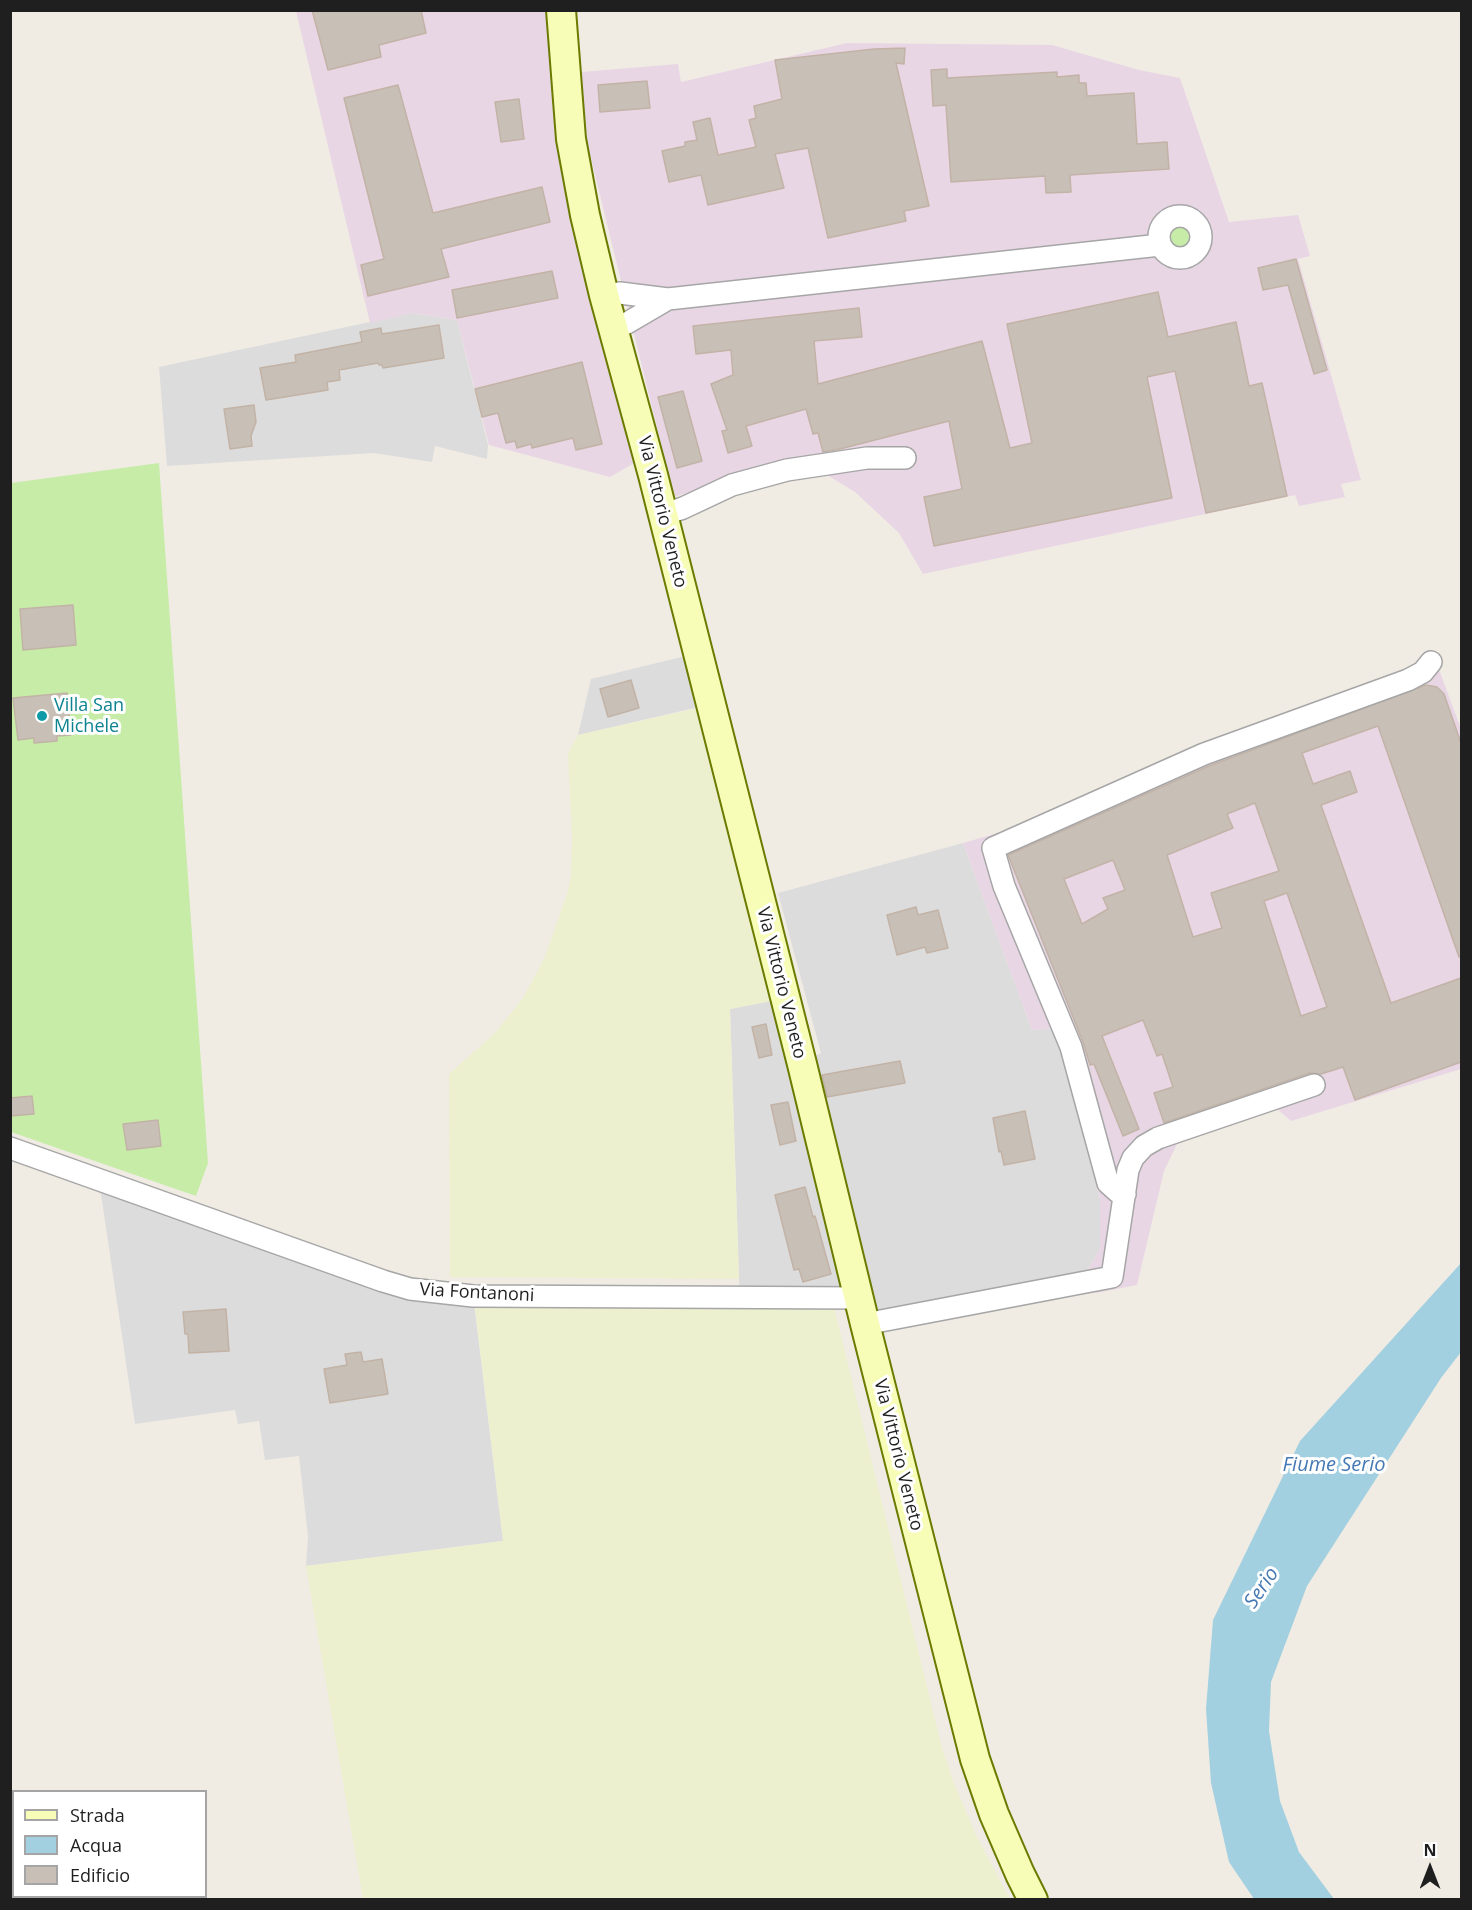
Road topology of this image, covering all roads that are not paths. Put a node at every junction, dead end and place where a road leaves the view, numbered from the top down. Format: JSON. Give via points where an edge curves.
{"nodes":[{"id":1,"x":561,"y":10,"type":"edge"},
{"id":2,"x":1160,"y":245,"type":"dead end"},
{"id":3,"x":604,"y":295,"type":"junction"},
{"id":4,"x":668,"y":299,"type":"junction"},
{"id":5,"x":613,"y":328,"type":"junction"},
{"id":6,"x":905,"y":458,"type":"dead end"},
{"id":7,"x":662,"y":515,"type":"junction"},
{"id":8,"x":1431,"y":662,"type":"dead end"},
{"id":9,"x":1314,"y":1085,"type":"dead end"},
{"id":10,"x":10,"y":1148,"type":"edge"},
{"id":11,"x":1125,"y":1194,"type":"junction"},
{"id":12,"x":862,"y":1311,"type":"junction"},
{"id":13,"x":1034,"y":1899,"type":"edge"}],
"edges":[{"from":1,"to":3,"type":"main road","name":"Via Vittorio Veneto","via":[[571,140]]},
{"from":2,"to":4,"type":"street"},
{"from":3,"to":4,"type":"street"},
{"from":3,"to":5,"type":"main road","name":"Via Vittorio Veneto"},
{"from":4,"to":5,"type":"street"},
{"from":5,"to":7,"type":"main road","name":"Via Vittorio Veneto"},
{"from":6,"to":7,"type":"street","via":[[867,458],[787,470],[732,485]]},
{"from":7,"to":12,"type":"main road","name":"Via Vittorio Veneto"},
{"from":8,"to":11,"type":"street","via":[[1408,680],[1204,754],[993,848],[1004,886],[1071,1047],[1108,1183]]},
{"from":9,"to":11,"type":"street","via":[[1144,1146],[1128,1170]]},
{"from":10,"to":12,"type":"street","name":"Via Fontanoni","via":[[410,1289],[473,1296]]},
{"from":11,"to":12,"type":"street","name":"Via Fontanoni","via":[[1112,1277]]},
{"from":12,"to":13,"type":"main road","name":"Via Vittorio Veneto","via":[[975,1759],[994,1815]]}]}
